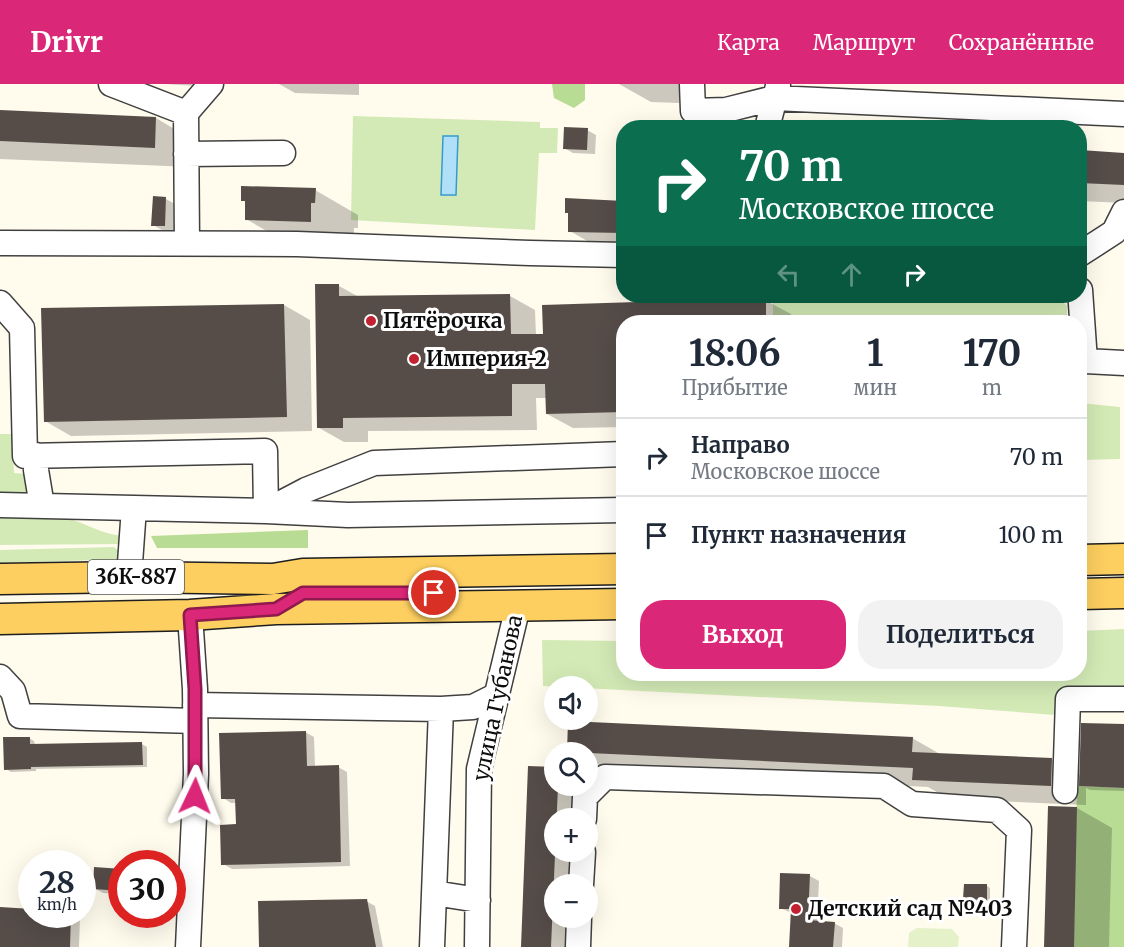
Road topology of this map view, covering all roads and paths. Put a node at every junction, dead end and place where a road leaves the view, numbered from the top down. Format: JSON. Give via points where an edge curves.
{"nodes":[{"id":1,"x":111,"y":84,"type":"edge"},
{"id":2,"x":211,"y":84,"type":"edge"},
{"id":3,"x":692,"y":84,"type":"edge"},
{"id":4,"x":776,"y":91,"type":"edge"},
{"id":5,"x":186,"y":113,"type":"junction"},
{"id":6,"x":1124,"y":114,"type":"edge"},
{"id":7,"x":770,"y":120,"type":"edge"},
{"id":8,"x":283,"y":153,"type":"dead end"},
{"id":9,"x":186,"y":154,"type":"junction"},
{"id":10,"x":1124,"y":212,"type":"edge"},
{"id":11,"x":0,"y":243,"type":"edge"},
{"id":12,"x":187,"y":243,"type":"junction"},
{"id":13,"x":1087,"y":249,"type":"edge"},
{"id":14,"x":616,"y":255,"type":"edge"},
{"id":15,"x":0,"y":303,"type":"edge"},
{"id":16,"x":1087,"y":360,"type":"edge"},
{"id":17,"x":1124,"y":363,"type":"edge"},
{"id":18,"x":616,"y":453,"type":"edge"},
{"id":19,"x":36,"y":455,"type":"junction"},
{"id":20,"x":0,"y":505,"type":"edge"},
{"id":21,"x":42,"y":506,"type":"junction"},
{"id":22,"x":134,"y":508,"type":"junction"},
{"id":23,"x":616,"y":510,"type":"edge"},
{"id":24,"x":266,"y":511,"type":"junction"},
{"id":25,"x":1087,"y":560,"type":"edge"},
{"id":26,"x":1124,"y":560,"type":"edge"},
{"id":27,"x":616,"y":569,"type":"edge"},
{"id":28,"x":1124,"y":574,"type":"edge"},
{"id":29,"x":1087,"y":575,"type":"edge"},
{"id":30,"x":129,"y":577,"type":"junction"},
{"id":31,"x":0,"y":579,"type":"edge"},
{"id":32,"x":273,"y":579,"type":"junction"},
{"id":33,"x":616,"y":590,"type":"edge"},
{"id":34,"x":303,"y":593,"type":"junction"},
{"id":35,"x":1124,"y":593,"type":"edge"},
{"id":36,"x":1087,"y":594,"type":"edge"},
{"id":37,"x":519,"y":600,"type":"junction"},
{"id":38,"x":616,"y":604,"type":"edge"},
{"id":39,"x":276,"y":609,"type":"junction"},
{"id":40,"x":190,"y":615,"type":"junction"},
{"id":41,"x":0,"y":619,"type":"edge"},
{"id":42,"x":0,"y":677,"type":"edge"},
{"id":43,"x":497,"y":695,"type":"junction"},
{"id":44,"x":1124,"y":699,"type":"edge"},
{"id":45,"x":441,"y":709,"type":"junction"},
{"id":46,"x":195,"y":713,"type":"junction"},
{"id":47,"x":1065,"y":791,"type":"dead end"},
{"id":48,"x":584,"y":808,"type":"edge"},
{"id":49,"x":434,"y":893,"type":"junction"},
{"id":50,"x":478,"y":900,"type":"junction"},
{"id":51,"x":579,"y":928,"type":"edge"},
{"id":52,"x":188,"y":947,"type":"edge"},
{"id":53,"x":432,"y":947,"type":"edge"},
{"id":54,"x":477,"y":947,"type":"edge"},
{"id":55,"x":578,"y":947,"type":"edge"},
{"id":56,"x":1014,"y":947,"type":"edge"}],
"edges":[{"from":1,"to":5,"type":"street"},
{"from":2,"to":5,"type":"street"},
{"from":3,"to":4,"type":"street","via":[[693,111],[726,110]]},
{"from":4,"to":6,"type":"street"},
{"from":4,"to":7,"type":"street"},
{"from":5,"to":9,"type":"street"},
{"from":8,"to":9,"type":"street"},
{"from":9,"to":12,"type":"street"},
{"from":10,"to":13,"type":"street","via":[[1114,232]]},
{"from":11,"to":12,"type":"street"},
{"from":12,"to":14,"type":"street"},
{"from":15,"to":19,"type":"street","via":[[22,328],[25,456]]},
{"from":16,"to":17,"type":"street"},
{"from":18,"to":24,"type":"street","via":[[374,463]]},
{"from":19,"to":21,"type":"street"},
{"from":19,"to":24,"type":"street","via":[[265,451]]},
{"from":20,"to":21,"type":"street"},
{"from":21,"to":22,"type":"street"},
{"from":22,"to":24,"type":"street"},
{"from":22,"to":30,"type":"street"},
{"from":23,"to":24,"type":"street","via":[[348,515]]},
{"from":25,"to":26,"type":"main road"},
{"from":27,"to":32,"type":"main road","number":"36К-887","via":[[303,574]]},
{"from":28,"to":29,"type":"main road"},
{"from":30,"to":31,"type":"main road","number":"36К-887"},
{"from":30,"to":32,"type":"main road","number":"36К-887"},
{"from":32,"to":34,"type":"main road","number":"36К-887"},
{"from":33,"to":37,"type":"main road","number":"36К-887"},
{"from":34,"to":37,"type":"main road","number":"36К-887"},
{"from":34,"to":39,"type":"main road","number":"36К-887"},
{"from":35,"to":36,"type":"main road"},
{"from":37,"to":38,"type":"main road","number":"36К-887"},
{"from":37,"to":39,"type":"main road","number":"36К-887"},
{"from":37,"to":43,"type":"street","name":"улица Губанова"},
{"from":39,"to":40,"type":"main road","number":"36К-887"},
{"from":40,"to":41,"type":"main road","number":"36К-887"},
{"from":40,"to":46,"type":"street"},
{"from":42,"to":46,"type":"street","via":[[13,691],[20,716]]},
{"from":43,"to":45,"type":"street","via":[[472,708]]},
{"from":43,"to":50,"type":"street","name":"улица Губанова","via":[[479,770]]},
{"from":44,"to":47,"type":"street","via":[[1068,699]]},
{"from":45,"to":46,"type":"street"},
{"from":45,"to":49,"type":"street"},
{"from":46,"to":52,"type":"street"},
{"from":48,"to":56,"type":"street","via":[[585,797],[605,777],[884,786],[912,804],[997,810],[1019,830]]},
{"from":49,"to":50,"type":"street"},
{"from":49,"to":53,"type":"street"},
{"from":50,"to":54,"type":"street","name":"улица Губанова"},
{"from":51,"to":55,"type":"street"}]}
